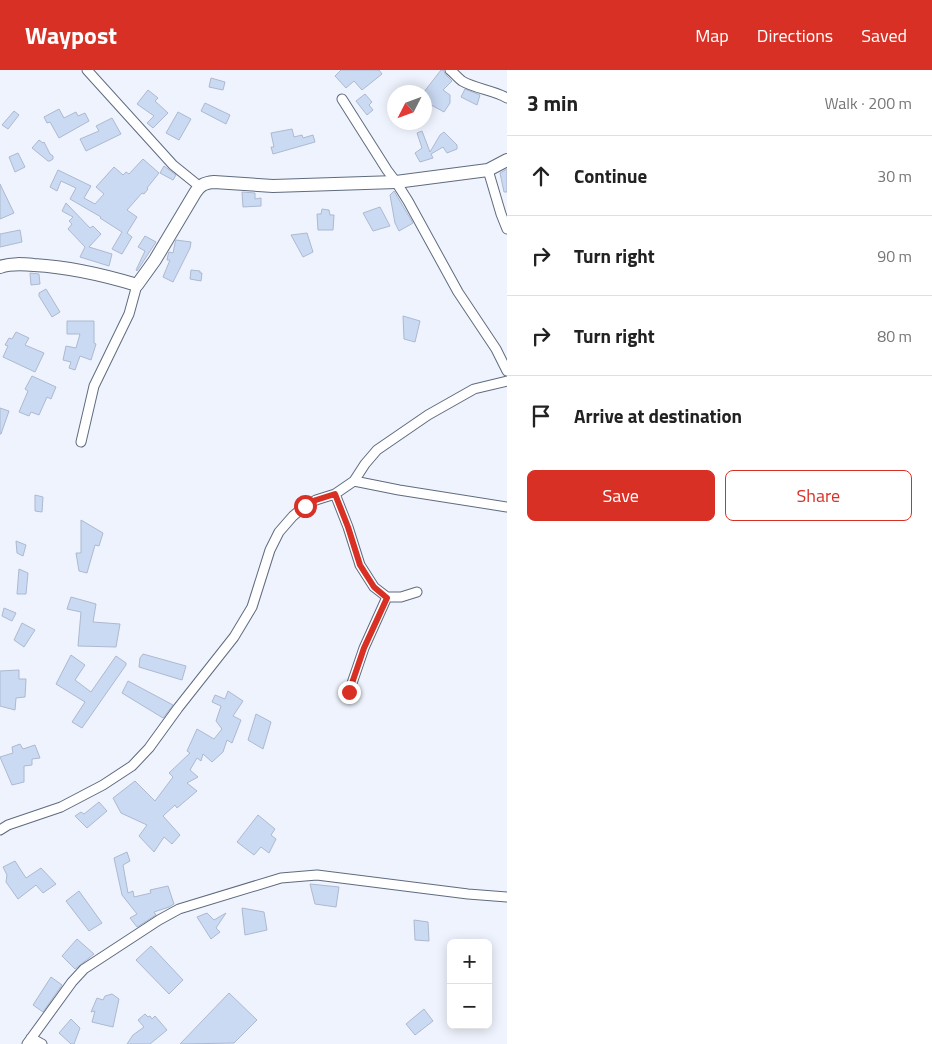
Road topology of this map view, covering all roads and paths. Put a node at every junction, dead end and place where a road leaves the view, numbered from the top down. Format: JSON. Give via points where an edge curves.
{"nodes":[{"id":1,"x":88,"y":70,"type":"edge"},
{"id":2,"x":450,"y":70,"type":"edge"},
{"id":3,"x":507,"y":98,"type":"edge"},
{"id":4,"x":342,"y":99,"type":"dead end"},
{"id":5,"x":507,"y":160,"type":"edge"},
{"id":6,"x":488,"y":170,"type":"junction"},
{"id":7,"x":396,"y":182,"type":"junction"},
{"id":8,"x":199,"y":186,"type":"junction"},
{"id":9,"x":507,"y":229,"type":"edge"},
{"id":10,"x":0,"y":267,"type":"edge"},
{"id":11,"x":137,"y":285,"type":"junction"},
{"id":12,"x":507,"y":371,"type":"edge"},
{"id":13,"x":507,"y":381,"type":"edge"},
{"id":14,"x":80,"y":442,"type":"dead end"},
{"id":15,"x":354,"y":481,"type":"junction"},
{"id":16,"x":335,"y":494,"type":"junction"},
{"id":17,"x":507,"y":508,"type":"edge"},
{"id":18,"x":417,"y":592,"type":"dead end"},
{"id":19,"x":387,"y":598,"type":"junction"},
{"id":20,"x":349,"y":692,"type":"dead end"},
{"id":21,"x":0,"y":830,"type":"edge"},
{"id":22,"x":507,"y":897,"type":"edge"},
{"id":23,"x":29,"y":1041,"type":"edge"},
{"id":24,"x":42,"y":1044,"type":"edge"}],
"edges":[{"from":1,"to":8,"type":"street","via":[[174,165]]},
{"from":2,"to":3,"type":"street","via":[[461,80]]},
{"from":4,"to":7,"type":"street"},
{"from":5,"to":6,"type":"street"},
{"from":6,"to":7,"type":"street"},
{"from":6,"to":9,"type":"street"},
{"from":7,"to":8,"type":"street","via":[[272,186],[214,182]]},
{"from":7,"to":12,"type":"street"},
{"from":8,"to":11,"type":"street"},
{"from":10,"to":11,"type":"street","via":[[19,264],[60,267]]},
{"from":11,"to":14,"type":"street","via":[[129,314],[94,386]]},
{"from":13,"to":15,"type":"street","via":[[474,389],[428,415],[377,450]]},
{"from":15,"to":16,"type":"street"},
{"from":15,"to":17,"type":"street"},
{"from":16,"to":19,"type":"street","via":[[360,565],[374,587]]},
{"from":16,"to":21,"type":"street","via":[[305,506],[280,532],[270,550],[252,607],[234,637],[132,766],[61,807]]},
{"from":18,"to":19,"type":"street"},
{"from":19,"to":20,"type":"street","via":[[364,648]]},
{"from":22,"to":23,"type":"street","via":[[317,875],[281,878],[179,909],[159,920],[84,969]]},
{"from":23,"to":24,"type":"street"}]}
